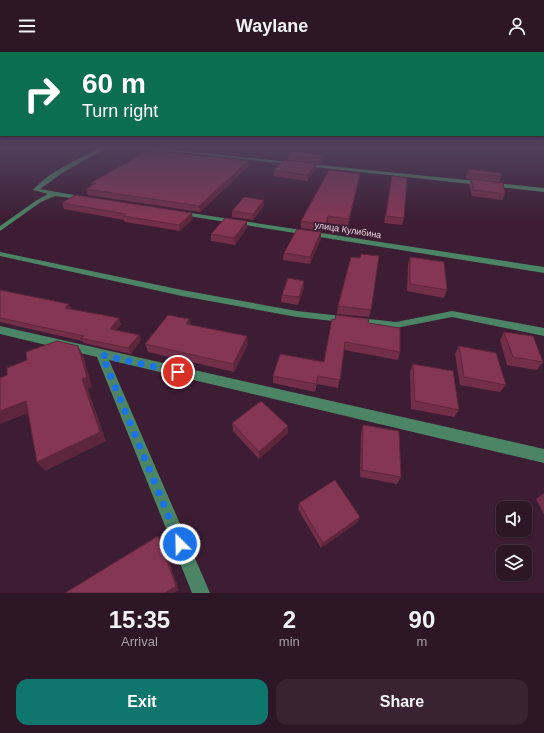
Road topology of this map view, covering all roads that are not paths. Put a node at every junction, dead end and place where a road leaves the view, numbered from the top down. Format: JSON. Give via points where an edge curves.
{"nodes":[{"id":1,"x":60,"y":172,"type":"edge"},
{"id":2,"x":374,"y":172,"type":"edge"},
{"id":3,"x":544,"y":190,"type":"edge"},
{"id":4,"x":54,"y":194,"type":"junction"},
{"id":5,"x":93,"y":200,"type":"edge"},
{"id":6,"x":170,"y":212,"type":"edge"},
{"id":7,"x":0,"y":229,"type":"edge"},
{"id":8,"x":0,"y":254,"type":"edge"},
{"id":9,"x":544,"y":270,"type":"edge"},
{"id":10,"x":0,"y":330,"type":"edge"},
{"id":11,"x":544,"y":332,"type":"edge"},
{"id":12,"x":102,"y":355,"type":"junction"},
{"id":13,"x":544,"y":456,"type":"edge"},
{"id":14,"x":201,"y":593,"type":"edge"}],
"edges":[{"from":1,"to":4,"type":"street","via":[[36,190]]},
{"from":2,"to":3,"type":"street"},
{"from":4,"to":5,"type":"street"},
{"from":4,"to":7,"type":"street","via":[[39,201]]},
{"from":6,"to":9,"type":"street","name":"улица Кулибина"},
{"from":8,"to":11,"type":"street","via":[[182,293],[297,314],[396,325],[452,314]]},
{"from":10,"to":12,"type":"street"},
{"from":12,"to":13,"type":"street"},
{"from":12,"to":14,"type":"street"}]}
